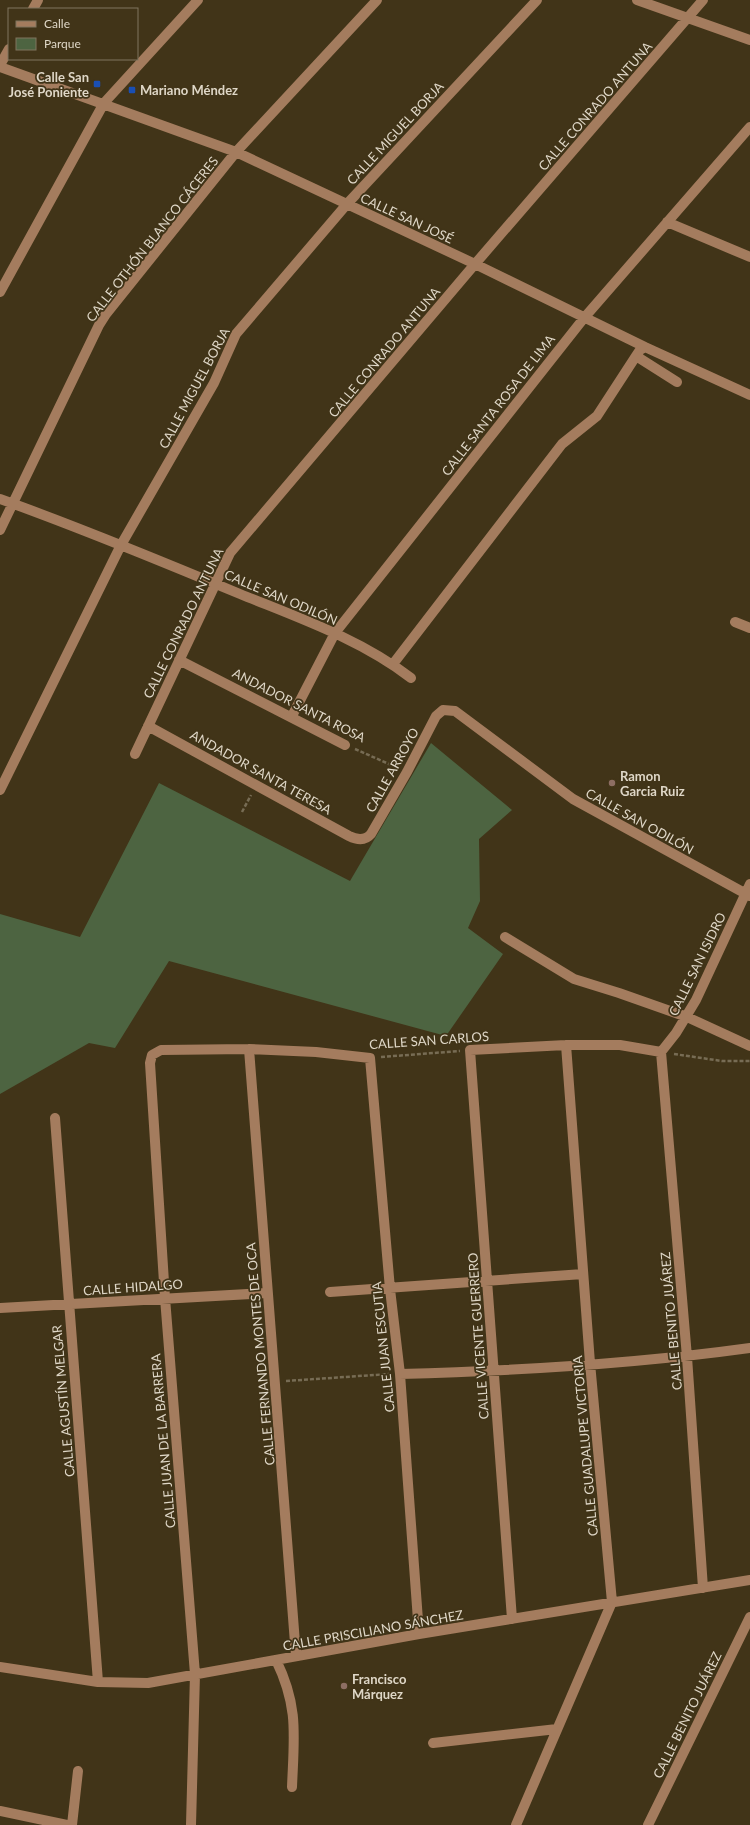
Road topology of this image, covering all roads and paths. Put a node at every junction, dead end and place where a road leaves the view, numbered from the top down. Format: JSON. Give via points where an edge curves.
{"nodes":[{"id":1,"x":198,"y":0,"type":"edge"},
{"id":2,"x":377,"y":0,"type":"edge"},
{"id":3,"x":537,"y":0,"type":"edge"},
{"id":4,"x":637,"y":0,"type":"edge"},
{"id":5,"x":703,"y":0,"type":"edge"},
{"id":6,"x":687,"y":19,"type":"junction"},
{"id":7,"x":750,"y":40,"type":"edge"},
{"id":8,"x":8,"y":51,"type":"edge"},
{"id":9,"x":0,"y":66,"type":"edge"},
{"id":10,"x":104,"y":103,"type":"junction"},
{"id":11,"x":750,"y":127,"type":"edge"},
{"id":12,"x":236,"y":152,"type":"junction"},
{"id":13,"x":347,"y":204,"type":"junction"},
{"id":14,"x":667,"y":222,"type":"junction"},
{"id":15,"x":750,"y":257,"type":"edge"},
{"id":16,"x":475,"y":264,"type":"junction"},
{"id":17,"x":0,"y":292,"type":"edge"},
{"id":18,"x":584,"y":318,"type":"junction"},
{"id":19,"x":645,"y":347,"type":"junction"},
{"id":20,"x":636,"y":356,"type":"junction"},
{"id":21,"x":677,"y":382,"type":"dead end"},
{"id":22,"x":750,"y":395,"type":"edge"},
{"id":23,"x":0,"y":499,"type":"edge"},
{"id":24,"x":13,"y":504,"type":"junction"},
{"id":25,"x":0,"y":530,"type":"edge"},
{"id":26,"x":121,"y":545,"type":"junction"},
{"id":27,"x":215,"y":583,"type":"junction"},
{"id":28,"x":734,"y":622,"type":"dead end"},
{"id":29,"x":750,"y":628,"type":"edge"},
{"id":30,"x":335,"y":633,"type":"junction"},
{"id":31,"x":179,"y":660,"type":"junction"},
{"id":32,"x":393,"y":664,"type":"junction"},
{"id":33,"x":411,"y":678,"type":"dead end"},
{"id":34,"x":443,"y":710,"type":"joint"},
{"id":35,"x":292,"y":716,"type":"junction"},
{"id":36,"x":148,"y":726,"type":"junction"},
{"id":37,"x":345,"y":744,"type":"joint"},
{"id":38,"x":135,"y":754,"type":"dead end"},
{"id":39,"x":407,"y":772,"type":"junction"},
{"id":40,"x":256,"y":784,"type":"junction"},
{"id":41,"x":0,"y":790,"type":"edge"},
{"id":42,"x":242,"y":812,"type":"dead end"},
{"id":43,"x":362,"y":839,"type":"joint"},
{"id":44,"x":750,"y":884,"type":"edge"},
{"id":45,"x":748,"y":895,"type":"edge"},
{"id":46,"x":505,"y":937,"type":"dead end"},
{"id":47,"x":687,"y":1017,"type":"junction"},
{"id":48,"x":566,"y":1045,"type":"junction"},
{"id":49,"x":750,"y":1046,"type":"edge"},
{"id":50,"x":249,"y":1049,"type":"junction"},
{"id":51,"x":664,"y":1049,"type":"junction"},
{"id":52,"x":470,"y":1050,"type":"junction"},
{"id":53,"x":152,"y":1054,"type":"joint"},
{"id":54,"x":370,"y":1058,"type":"junction"},
{"id":55,"x":750,"y":1061,"type":"edge"},
{"id":56,"x":55,"y":1118,"type":"dead end"},
{"id":57,"x":583,"y":1274,"type":"junction"},
{"id":58,"x":486,"y":1282,"type":"junction"},
{"id":59,"x":390,"y":1289,"type":"junction"},
{"id":60,"x":330,"y":1292,"type":"dead end"},
{"id":61,"x":267,"y":1293,"type":"junction"},
{"id":62,"x":165,"y":1298,"type":"junction"},
{"id":63,"x":69,"y":1305,"type":"junction"},
{"id":64,"x":0,"y":1308,"type":"edge"},
{"id":65,"x":750,"y":1348,"type":"edge"},
{"id":66,"x":687,"y":1357,"type":"junction"},
{"id":67,"x":590,"y":1364,"type":"junction"},
{"id":68,"x":493,"y":1371,"type":"junction"},
{"id":69,"x":400,"y":1374,"type":"junction"},
{"id":70,"x":275,"y":1382,"type":"junction"},
{"id":71,"x":750,"y":1580,"type":"edge"},
{"id":72,"x":703,"y":1588,"type":"junction"},
{"id":73,"x":612,"y":1602,"type":"junction"},
{"id":74,"x":750,"y":1617,"type":"edge"},
{"id":75,"x":512,"y":1619,"type":"junction"},
{"id":76,"x":419,"y":1634,"type":"junction"},
{"id":77,"x":296,"y":1656,"type":"junction"},
{"id":78,"x":276,"y":1660,"type":"junction"},
{"id":79,"x":0,"y":1667,"type":"edge"},
{"id":80,"x":195,"y":1674,"type":"junction"},
{"id":81,"x":98,"y":1682,"type":"junction"},
{"id":82,"x":558,"y":1729,"type":"junction"},
{"id":83,"x":434,"y":1743,"type":"dead end"},
{"id":84,"x":78,"y":1772,"type":"dead end"},
{"id":85,"x":292,"y":1787,"type":"dead end"},
{"id":86,"x":0,"y":1811,"type":"edge"},
{"id":87,"x":67,"y":1825,"type":"edge"},
{"id":88,"x":72,"y":1825,"type":"edge"},
{"id":89,"x":191,"y":1825,"type":"edge"},
{"id":90,"x":516,"y":1825,"type":"edge"},
{"id":91,"x":648,"y":1825,"type":"edge"}],
"edges":[{"from":1,"to":10,"type":"street"},
{"from":2,"to":12,"type":"street","name":"CALLE OTHÓN BLANCO CÁCERES"},
{"from":3,"to":13,"type":"street","name":"CALLE MIGUEL BORJA"},
{"from":4,"to":6,"type":"street"},
{"from":5,"to":6,"type":"street","name":"CALLE CONRADO ANTUNA"},
{"from":6,"to":7,"type":"street"},
{"from":6,"to":16,"type":"street","name":"CALLE CONRADO ANTUNA"},
{"from":8,"to":9,"type":"street"},
{"from":9,"to":10,"type":"street","name":"CALLE SAN JOSÉ"},
{"from":10,"to":12,"type":"street","name":"CALLE SAN JOSÉ"},
{"from":10,"to":17,"type":"street"},
{"from":11,"to":14,"type":"street","name":"CALLE SANTA ROSA DE LIMA"},
{"from":12,"to":13,"type":"street","name":"CALLE SAN JOSÉ"},
{"from":12,"to":24,"type":"street","name":"CALLE OTHÓN BLANCO CÁCERES","via":[[99,325]]},
{"from":13,"to":16,"type":"street","name":"CALLE SAN JOSÉ"},
{"from":13,"to":26,"type":"street","name":"CALLE MIGUEL BORJA","via":[[236,334],[214,383]]},
{"from":14,"to":15,"type":"street"},
{"from":14,"to":18,"type":"street","name":"CALLE SANTA ROSA DE LIMA"},
{"from":16,"to":18,"type":"street","name":"CALLE SAN JOSÉ"},
{"from":16,"to":27,"type":"street","name":"CALLE CONRADO ANTUNA","via":[[230,553]]},
{"from":18,"to":19,"type":"street","name":"CALLE SAN JOSÉ"},
{"from":18,"to":30,"type":"street","name":"CALLE SANTA ROSA DE LIMA"},
{"from":19,"to":20,"type":"street"},
{"from":19,"to":22,"type":"street","name":"CALLE SAN JOSÉ"},
{"from":20,"to":21,"type":"street"},
{"from":20,"to":32,"type":"street","via":[[597,416],[562,444]]},
{"from":23,"to":24,"type":"street","name":"CALLE SAN ODILÓN"},
{"from":24,"to":25,"type":"street","name":"CALLE OTHÓN BLANCO CÁCERES"},
{"from":24,"to":26,"type":"street","name":"CALLE SAN ODILÓN"},
{"from":26,"to":27,"type":"street","name":"CALLE SAN ODILÓN"},
{"from":26,"to":41,"type":"street","name":"CALLE MIGUEL BORJA"},
{"from":27,"to":30,"type":"street","name":"CALLE SAN ODILÓN"},
{"from":27,"to":31,"type":"street","name":"CALLE CONRADO ANTUNA"},
{"from":28,"to":29,"type":"street"},
{"from":30,"to":32,"type":"street","name":"CALLE SAN ODILÓN"},
{"from":30,"to":35,"type":"street","name":"CALLE SANTA ROSA DE LIMA"},
{"from":31,"to":35,"type":"street","name":"ANDADOR SANTA ROSA"},
{"from":31,"to":36,"type":"street","name":"CALLE CONRADO ANTUNA"},
{"from":32,"to":33,"type":"street","name":"CALLE SAN ODILÓN"},
{"from":34,"to":39,"type":"street","name":"CALLE ARROYO","via":[[436,716]]},
{"from":34,"to":45,"type":"street","name":"CALLE SAN ODILÓN","via":[[454,711],[573,799]]},
{"from":35,"to":37,"type":"street","name":"ANDADOR SANTA ROSA"},
{"from":36,"to":38,"type":"street","name":"CALLE CONRADO ANTUNA"},
{"from":36,"to":40,"type":"street","name":"ANDADOR SANTA TERESA"},
{"from":37,"to":39,"type":"path","name":"ANDADOR SANTA ROSA"},
{"from":39,"to":43,"type":"street","name":"CALLE ARROYO","via":[[371,834],[368,838]]},
{"from":40,"to":42,"type":"path"},
{"from":40,"to":43,"type":"street","name":"ANDADOR SANTA TERESA","via":[[349,836]]},
{"from":44,"to":45,"type":"street","name":"CALLE SAN ISIDRO"},
{"from":45,"to":47,"type":"street","name":"CALLE SAN ISIDRO"},
{"from":46,"to":47,"type":"street","via":[[574,979]]},
{"from":47,"to":49,"type":"street"},
{"from":47,"to":51,"type":"street","name":"CALLE SAN ISIDRO"},
{"from":48,"to":51,"type":"street","name":"CALLE SAN CARLOS","via":[[620,1045]]},
{"from":48,"to":52,"type":"street","name":"CALLE SAN CARLOS"},
{"from":48,"to":57,"type":"street","name":"CALLE GUADALUPE VICTORIA"},
{"from":50,"to":53,"type":"street","name":"CALLE SAN CARLOS","via":[[161,1050]]},
{"from":50,"to":54,"type":"street","name":"CALLE SAN CARLOS"},
{"from":50,"to":61,"type":"street","name":"CALLE FERNANDO MONTES DE OCA"},
{"from":51,"to":55,"type":"path","via":[[722,1061]]},
{"from":51,"to":66,"type":"street","name":"CALLE BENITO JUÁREZ"},
{"from":52,"to":54,"type":"path","name":"CALLE SAN CARLOS"},
{"from":52,"to":58,"type":"street","name":"CALLE VICENTE GUERRERO"},
{"from":53,"to":62,"type":"street","name":"CALLE JUAN DE LA BARRERA","via":[[150,1063]]},
{"from":54,"to":59,"type":"street","name":"CALLE JUAN ESCUTIA"},
{"from":56,"to":63,"type":"street","name":"CALLE AGUSTÍN MELGAR"},
{"from":57,"to":58,"type":"street"},
{"from":57,"to":67,"type":"street","name":"CALLE GUADALUPE VICTORIA"},
{"from":58,"to":59,"type":"street"},
{"from":58,"to":68,"type":"street","name":"CALLE VICENTE GUERRERO"},
{"from":59,"to":60,"type":"street"},
{"from":59,"to":69,"type":"street","name":"CALLE JUAN ESCUTIA"},
{"from":61,"to":62,"type":"street","name":"CALLE HIDALGO"},
{"from":61,"to":70,"type":"street","name":"CALLE FERNANDO MONTES DE OCA"},
{"from":62,"to":63,"type":"street","name":"CALLE HIDALGO"},
{"from":62,"to":80,"type":"street","name":"CALLE JUAN DE LA BARRERA"},
{"from":63,"to":64,"type":"street","name":"CALLE HIDALGO"},
{"from":63,"to":81,"type":"street","name":"CALLE AGUSTÍN MELGAR"},
{"from":65,"to":66,"type":"street"},
{"from":66,"to":67,"type":"street"},
{"from":66,"to":72,"type":"street","name":"CALLE BENITO JUÁREZ"},
{"from":67,"to":68,"type":"street"},
{"from":67,"to":73,"type":"street","name":"CALLE GUADALUPE VICTORIA"},
{"from":68,"to":69,"type":"street"},
{"from":68,"to":75,"type":"street","name":"CALLE VICENTE GUERRERO"},
{"from":69,"to":70,"type":"path"},
{"from":69,"to":76,"type":"street","name":"CALLE JUAN ESCUTIA"},
{"from":70,"to":77,"type":"street","name":"CALLE FERNANDO MONTES DE OCA"},
{"from":71,"to":72,"type":"street","name":"CALLE PRISCILIANO SÁNCHEZ"},
{"from":72,"to":73,"type":"street","name":"CALLE PRISCILIANO SÁNCHEZ"},
{"from":73,"to":75,"type":"street","name":"CALLE PRISCILIANO SÁNCHEZ"},
{"from":73,"to":82,"type":"street","name":"CALLE GUADALUPE VICTORIA"},
{"from":74,"to":91,"type":"street","name":"CALLE BENITO JUÁREZ"},
{"from":75,"to":76,"type":"street","name":"CALLE PRISCILIANO SÁNCHEZ"},
{"from":76,"to":77,"type":"street","name":"CALLE PRISCILIANO SÁNCHEZ"},
{"from":77,"to":78,"type":"street","name":"CALLE PRISCILIANO SÁNCHEZ"},
{"from":78,"to":80,"type":"street","name":"CALLE PRISCILIANO SÁNCHEZ"},
{"from":78,"to":85,"type":"street","via":[[289,1691],[294,1717]]},
{"from":79,"to":81,"type":"street","name":"CALLE PRISCILIANO SÁNCHEZ"},
{"from":80,"to":81,"type":"street","name":"CALLE PRISCILIANO SÁNCHEZ","via":[[148,1683]]},
{"from":80,"to":89,"type":"street","name":"CALLE JUAN DE LA BARRERA"},
{"from":82,"to":83,"type":"street"},
{"from":82,"to":90,"type":"street","name":"CALLE GUADALUPE VICTORIA"},
{"from":84,"to":88,"type":"street"},
{"from":86,"to":87,"type":"street"}]}
